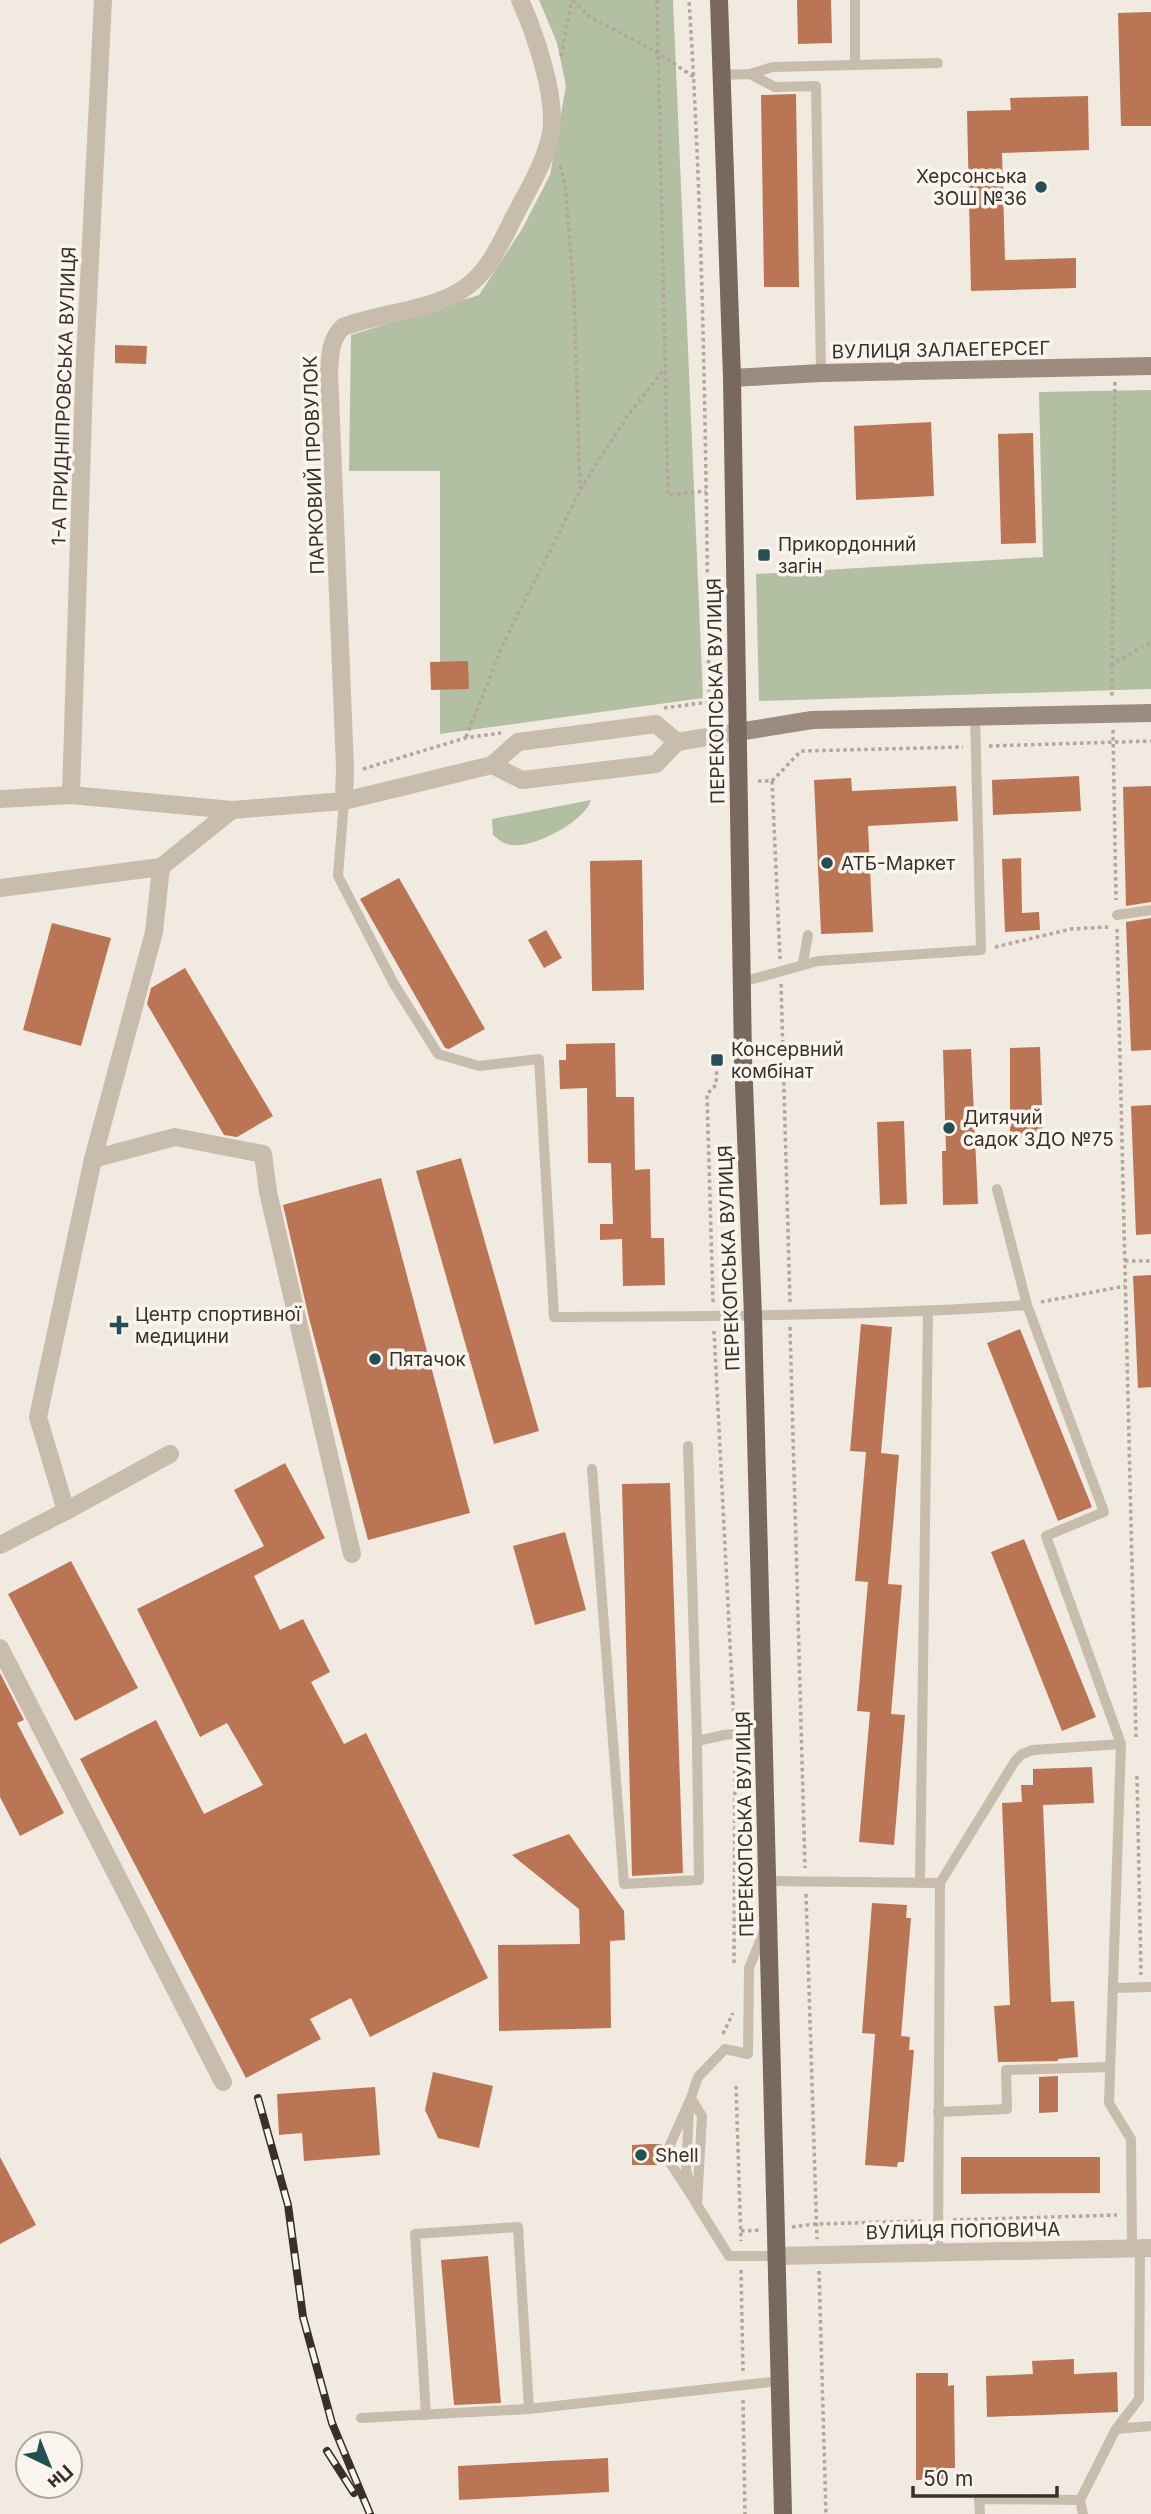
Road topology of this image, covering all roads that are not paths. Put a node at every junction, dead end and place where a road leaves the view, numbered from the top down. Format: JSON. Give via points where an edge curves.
{"nodes":[{"id":1,"x":103,"y":0,"type":"edge"},
{"id":2,"x":520,"y":0,"type":"edge"},
{"id":3,"x":719,"y":0,"type":"edge"},
{"id":4,"x":855,"y":0,"type":"edge"},
{"id":5,"x":938,"y":63,"type":"dead end"},
{"id":6,"x":855,"y":65,"type":"junction"},
{"id":7,"x":750,"y":74,"type":"junction"},
{"id":8,"x":721,"y":75,"type":"junction"},
{"id":9,"x":1151,"y":366,"type":"edge"},
{"id":10,"x":821,"y":373,"type":"junction"},
{"id":11,"x":732,"y":378,"type":"junction"},
{"id":12,"x":1151,"y":713,"type":"edge"},
{"id":13,"x":975,"y":716,"type":"junction"},
{"id":14,"x":738,"y":732,"type":"junction"},
{"id":15,"x":677,"y":742,"type":"junction"},
{"id":16,"x":492,"y":765,"type":"junction"},
{"id":17,"x":71,"y":795,"type":"junction"},
{"id":18,"x":0,"y":799,"type":"edge"},
{"id":19,"x":344,"y":801,"type":"junction"},
{"id":20,"x":232,"y":810,"type":"junction"},
{"id":21,"x":161,"y":867,"type":"junction"},
{"id":22,"x":0,"y":888,"type":"edge"},
{"id":23,"x":1151,"y":910,"type":"edge"},
{"id":24,"x":1117,"y":915,"type":"road end"},
{"id":25,"x":808,"y":935,"type":"dead end"},
{"id":26,"x":803,"y":963,"type":"junction"},
{"id":27,"x":742,"y":982,"type":"junction"},
{"id":28,"x":93,"y":1159,"type":"junction"},
{"id":29,"x":997,"y":1189,"type":"dead end"},
{"id":30,"x":1027,"y":1304,"type":"junction"},
{"id":31,"x":928,"y":1312,"type":"junction"},
{"id":32,"x":753,"y":1316,"type":"junction"},
{"id":33,"x":688,"y":1446,"type":"dead end"},
{"id":34,"x":170,"y":1454,"type":"dead end"},
{"id":35,"x":592,"y":1469,"type":"dead end"},
{"id":36,"x":66,"y":1511,"type":"junction"},
{"id":37,"x":0,"y":1545,"type":"edge"},
{"id":38,"x":352,"y":1554,"type":"dead end"},
{"id":39,"x":0,"y":1648,"type":"edge"},
{"id":40,"x":764,"y":1731,"type":"junction"},
{"id":41,"x":697,"y":1741,"type":"junction"},
{"id":42,"x":1121,"y":1744,"type":"junction"},
{"id":43,"x":767,"y":1881,"type":"junction"},
{"id":44,"x":920,"y":1882,"type":"junction"},
{"id":45,"x":940,"y":1883,"type":"junction"},
{"id":46,"x":768,"y":1920,"type":"junction"},
{"id":47,"x":1146,"y":1987,"type":"edge"},
{"id":48,"x":1113,"y":1988,"type":"junction"},
{"id":49,"x":1110,"y":2067,"type":"junction"},
{"id":50,"x":223,"y":2082,"type":"dead end"},
{"id":51,"x":691,"y":2098,"type":"junction"},
{"id":52,"x":938,"y":2112,"type":"junction"},
{"id":53,"x":697,"y":2205,"type":"junction"},
{"id":54,"x":1141,"y":2248,"type":"edge"},
{"id":55,"x":938,"y":2253,"type":"junction"},
{"id":56,"x":777,"y":2256,"type":"junction"},
{"id":57,"x":780,"y":2381,"type":"junction"},
{"id":58,"x":529,"y":2409,"type":"junction"},
{"id":59,"x":426,"y":2415,"type":"junction"},
{"id":60,"x":361,"y":2418,"type":"dead end"},
{"id":61,"x":1151,"y":2427,"type":"edge"},
{"id":62,"x":1116,"y":2429,"type":"junction"},
{"id":63,"x":1080,"y":2500,"type":"junction"},
{"id":64,"x":783,"y":2514,"type":"edge"},
{"id":65,"x":980,"y":2514,"type":"edge"},
{"id":66,"x":1083,"y":2514,"type":"edge"}],
"edges":[{"from":1,"to":17,"type":"street","name":"1-А ПРИДНІПРОВСЬКА ВУЛИЦЯ","via":[[84,381]]},
{"from":2,"to":19,"type":"street","name":"ПАРКОВИЙ ПРОВУЛОК","via":[[534,31],[549,90],[551,131],[541,162],[501,243],[486,269],[455,294],[355,322],[335,334],[329,372]]},
{"from":3,"to":8,"type":"main road","name":"ПЕРЕКОПСЬКА ВУЛИЦЯ"},
{"from":4,"to":6,"type":"lane"},
{"from":5,"to":6,"type":"lane"},
{"from":6,"to":7,"type":"lane","via":[[774,67]]},
{"from":7,"to":8,"type":"lane"},
{"from":7,"to":10,"type":"lane","via":[[775,87],[816,86]]},
{"from":8,"to":11,"type":"main road","name":"ПЕРЕКОПСЬКА ВУЛИЦЯ"},
{"from":9,"to":10,"type":"main road","name":"ВУЛИЦЯ ЗАЛАЕГЕРСЕГ"},
{"from":10,"to":11,"type":"main road","name":"ВУЛИЦЯ ЗАЛАЕГЕРСЕГ"},
{"from":11,"to":14,"type":"main road","name":"ПЕРЕКОПСЬКА ВУЛИЦЯ"},
{"from":12,"to":13,"type":"main road"},
{"from":13,"to":14,"type":"main road","via":[[812,720]]},
{"from":13,"to":26,"type":"lane","via":[[981,950]]},
{"from":14,"to":15,"type":"street"},
{"from":14,"to":27,"type":"main road","name":"ПЕРЕКОПСЬКА ВУЛИЦЯ"},
{"from":15,"to":16,"type":"street","via":[[656,764],[522,780]]},
{"from":15,"to":16,"type":"street","via":[[656,724],[518,742]]},
{"from":16,"to":19,"type":"street"},
{"from":17,"to":18,"type":"street"},
{"from":17,"to":20,"type":"street"},
{"from":19,"to":20,"type":"street"},
{"from":19,"to":32,"type":"lane","via":[[338,876],[394,984],[438,1054],[479,1066],[539,1059],[554,1317]]},
{"from":20,"to":21,"type":"street"},
{"from":21,"to":22,"type":"street"},
{"from":21,"to":28,"type":"street","via":[[154,932]]},
{"from":23,"to":24,"type":"lane"},
{"from":25,"to":26,"type":"lane"},
{"from":26,"to":27,"type":"lane"},
{"from":27,"to":32,"type":"main road","name":"ПЕРЕКОПСЬКА ВУЛИЦЯ"},
{"from":28,"to":36,"type":"street","via":[[38,1417]]},
{"from":28,"to":38,"type":"street","via":[[175,1137],[263,1154]]},
{"from":29,"to":30,"type":"lane"},
{"from":30,"to":31,"type":"lane"},
{"from":30,"to":42,"type":"lane","via":[[1104,1512],[1046,1536]]},
{"from":31,"to":32,"type":"lane"},
{"from":31,"to":44,"type":"lane"},
{"from":32,"to":40,"type":"main road","name":"ПЕРЕКОПСЬКА ВУЛИЦЯ"},
{"from":33,"to":41,"type":"lane"},
{"from":34,"to":36,"type":"street"},
{"from":35,"to":41,"type":"lane","via":[[624,1884],[699,1880]]},
{"from":36,"to":37,"type":"street"},
{"from":39,"to":50,"type":"street"},
{"from":40,"to":41,"type":"lane"},
{"from":40,"to":43,"type":"main road","name":"ПЕРЕКОПСЬКА ВУЛИЦЯ"},
{"from":42,"to":45,"type":"lane","via":[[1022,1754]]},
{"from":42,"to":48,"type":"lane"},
{"from":43,"to":44,"type":"lane"},
{"from":43,"to":46,"type":"main road","name":"ПЕРЕКОПСЬКА ВУЛИЦЯ"},
{"from":44,"to":45,"type":"lane"},
{"from":45,"to":52,"type":"lane"},
{"from":46,"to":51,"type":"lane","via":[[749,1968],[748,2054],[725,2049],[698,2077]]},
{"from":46,"to":56,"type":"main road","name":"ПЕРЕКОПСЬКА ВУЛИЦЯ"},
{"from":47,"to":48,"type":"lane"},
{"from":48,"to":49,"type":"lane"},
{"from":49,"to":52,"type":"lane","via":[[1006,2070],[1007,2109]]},
{"from":49,"to":54,"type":"lane","via":[[1110,2103],[1131,2139],[1131,2214]]},
{"from":51,"to":53,"type":"lane","via":[[702,2116]]},
{"from":51,"to":53,"type":"lane","via":[[669,2147],[668,2161]]},
{"from":52,"to":55,"type":"lane"},
{"from":53,"to":56,"type":"lane","via":[[729,2256]]},
{"from":54,"to":55,"type":"street","name":"ВУЛИЦЯ ПОПОВИЧА"},
{"from":54,"to":62,"type":"lane","via":[[1139,2399]]},
{"from":55,"to":56,"type":"street","name":"ВУЛИЦЯ ПОПОВИЧА"},
{"from":56,"to":57,"type":"main road","name":"ПЕРЕКОПСЬКА ВУЛИЦЯ"},
{"from":57,"to":58,"type":"lane"},
{"from":57,"to":64,"type":"main road","name":"ПЕРЕКОПСЬКА ВУЛИЦЯ"},
{"from":58,"to":59,"type":"lane"},
{"from":58,"to":59,"type":"lane","via":[[518,2227],[415,2234]]},
{"from":59,"to":60,"type":"lane"},
{"from":61,"to":62,"type":"lane"},
{"from":62,"to":63,"type":"lane"},
{"from":63,"to":65,"type":"lane","via":[[979,2499]]},
{"from":63,"to":66,"type":"lane"}]}
